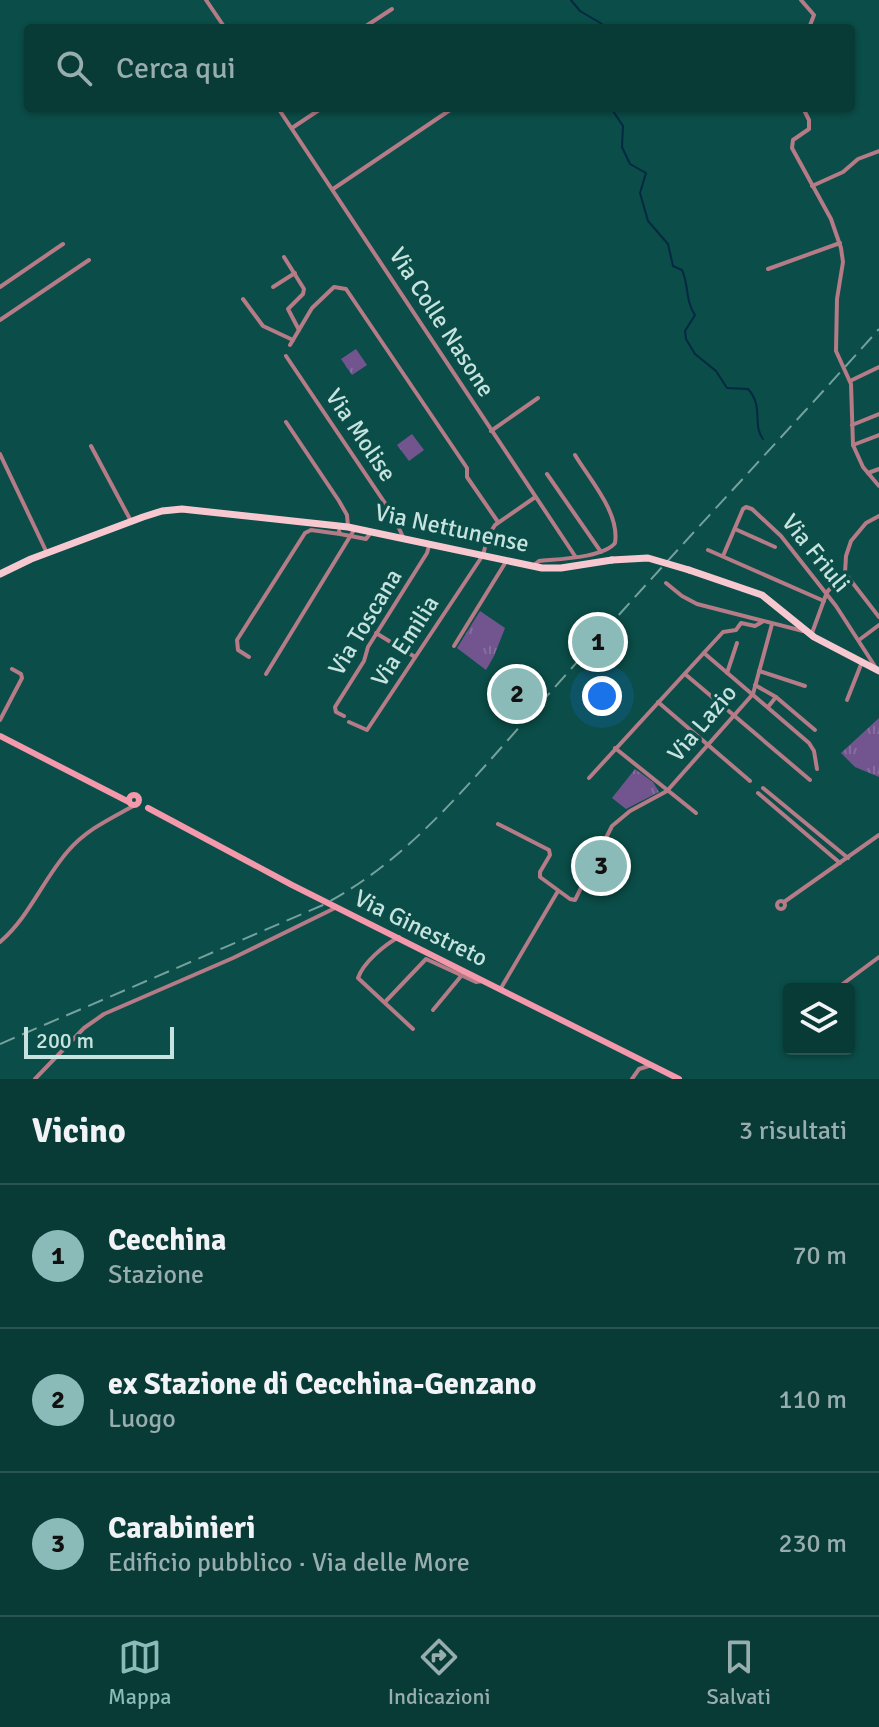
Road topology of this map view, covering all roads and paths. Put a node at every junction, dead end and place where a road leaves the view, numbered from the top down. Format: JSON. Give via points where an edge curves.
{"nodes":[{"id":1,"x":206,"y":0,"type":"edge"},
{"id":2,"x":801,"y":0,"type":"edge"},
{"id":3,"x":392,"y":9,"type":"dead end"},
{"id":4,"x":222,"y":24,"type":"edge"},
{"id":5,"x":369,"y":24,"type":"edge"},
{"id":6,"x":811,"y":24,"type":"edge"},
{"id":7,"x":281,"y":112,"type":"edge"},
{"id":8,"x":316,"y":112,"type":"edge"},
{"id":9,"x":447,"y":112,"type":"edge"},
{"id":10,"x":804,"y":112,"type":"edge"},
{"id":11,"x":292,"y":128,"type":"junction"},
{"id":12,"x":879,"y":151,"type":"edge"},
{"id":13,"x":812,"y":186,"type":"junction"},
{"id":14,"x":333,"y":189,"type":"junction"},
{"id":15,"x":840,"y":243,"type":"junction"},
{"id":16,"x":63,"y":244,"type":"dead end"},
{"id":17,"x":284,"y":257,"type":"dead end"},
{"id":18,"x":89,"y":260,"type":"dead end"},
{"id":19,"x":768,"y":269,"type":"dead end"},
{"id":20,"x":295,"y":273,"type":"junction"},
{"id":21,"x":0,"y":287,"type":"edge"},
{"id":22,"x":273,"y":287,"type":"dead end"},
{"id":23,"x":243,"y":299,"type":"dead end"},
{"id":24,"x":0,"y":320,"type":"edge"},
{"id":25,"x":299,"y":330,"type":"junction"},
{"id":26,"x":286,"y":356,"type":"dead end"},
{"id":27,"x":879,"y":367,"type":"edge"},
{"id":28,"x":850,"y":381,"type":"junction"},
{"id":29,"x":538,"y":398,"type":"dead end"},
{"id":30,"x":879,"y":414,"type":"edge"},
{"id":31,"x":286,"y":422,"type":"dead end"},
{"id":32,"x":852,"y":425,"type":"junction"},
{"id":33,"x":491,"y":431,"type":"junction"},
{"id":34,"x":879,"y":435,"type":"edge"},
{"id":35,"x":853,"y":445,"type":"junction"},
{"id":36,"x":91,"y":446,"type":"dead end"},
{"id":37,"x":0,"y":454,"type":"edge"},
{"id":38,"x":575,"y":455,"type":"dead end"},
{"id":39,"x":879,"y":469,"type":"edge"},
{"id":40,"x":868,"y":473,"type":"junction"},
{"id":41,"x":547,"y":474,"type":"dead end"},
{"id":42,"x":879,"y":486,"type":"edge"},
{"id":43,"x":534,"y":497,"type":"junction"},
{"id":44,"x":879,"y":516,"type":"edge"},
{"id":45,"x":131,"y":521,"type":"junction"},
{"id":46,"x":498,"y":522,"type":"junction"},
{"id":47,"x":735,"y":529,"type":"junction"},
{"id":48,"x":339,"y":530,"type":"junction"},
{"id":49,"x":352,"y":530,"type":"junction"},
{"id":50,"x":403,"y":537,"type":"junction"},
{"id":51,"x":429,"y":543,"type":"junction"},
{"id":52,"x":775,"y":547,"type":"dead end"},
{"id":53,"x":708,"y":550,"type":"dead end"},
{"id":54,"x":601,"y":552,"type":"junction"},
{"id":55,"x":47,"y":553,"type":"junction"},
{"id":56,"x":483,"y":555,"type":"junction"},
{"id":57,"x":575,"y":556,"type":"junction"},
{"id":58,"x":723,"y":556,"type":"junction"},
{"id":59,"x":507,"y":560,"type":"junction"},
{"id":60,"x":533,"y":567,"type":"junction"},
{"id":61,"x":845,"y":573,"type":"junction"},
{"id":62,"x":0,"y":574,"type":"edge"},
{"id":63,"x":666,"y":583,"type":"dead end"},
{"id":64,"x":821,"y":589,"type":"junction"},
{"id":65,"x":826,"y":595,"type":"junction"},
{"id":66,"x":817,"y":599,"type":"junction"},
{"id":67,"x":824,"y":601,"type":"junction"},
{"id":68,"x":879,"y":617,"type":"edge"},
{"id":69,"x":762,"y":622,"type":"junction"},
{"id":70,"x":772,"y":624,"type":"junction"},
{"id":71,"x":879,"y":625,"type":"edge"},
{"id":72,"x":376,"y":633,"type":"junction"},
{"id":73,"x":808,"y":633,"type":"junction"},
{"id":74,"x":859,"y":640,"type":"junction"},
{"id":75,"x":737,"y":643,"type":"dead end"},
{"id":76,"x":454,"y":646,"type":"dead end"},
{"id":77,"x":704,"y":653,"type":"junction"},
{"id":78,"x":249,"y":657,"type":"dead end"},
{"id":79,"x":415,"y":657,"type":"junction"},
{"id":80,"x":862,"y":662,"type":"junction"},
{"id":81,"x":12,"y":669,"type":"dead end"},
{"id":82,"x":878,"y":670,"type":"edge"},
{"id":83,"x":759,"y":671,"type":"junction"},
{"id":84,"x":727,"y":673,"type":"junction"},
{"id":85,"x":266,"y":674,"type":"dead end"},
{"id":86,"x":685,"y":674,"type":"junction"},
{"id":87,"x":755,"y":685,"type":"junction"},
{"id":88,"x":805,"y":686,"type":"dead end"},
{"id":89,"x":753,"y":694,"type":"junction"},
{"id":90,"x":776,"y":697,"type":"junction"},
{"id":91,"x":847,"y":700,"type":"dead end"},
{"id":92,"x":658,"y":702,"type":"junction"},
{"id":93,"x":768,"y":707,"type":"junction"},
{"id":94,"x":344,"y":716,"type":"dead end"},
{"id":95,"x":735,"y":716,"type":"junction"},
{"id":96,"x":0,"y":720,"type":"edge"},
{"id":97,"x":349,"y":722,"type":"dead end"},
{"id":98,"x":815,"y":730,"type":"dead end"},
{"id":99,"x":0,"y":736,"type":"edge"},
{"id":100,"x":709,"y":745,"type":"junction"},
{"id":101,"x":615,"y":748,"type":"junction"},
{"id":102,"x":817,"y":769,"type":"dead end"},
{"id":103,"x":589,"y":778,"type":"dead end"},
{"id":104,"x":810,"y":780,"type":"dead end"},
{"id":105,"x":750,"y":781,"type":"dead end"},
{"id":106,"x":763,"y":788,"type":"dead end"},
{"id":107,"x":667,"y":791,"type":"junction"},
{"id":108,"x":758,"y":793,"type":"dead end"},
{"id":109,"x":134,"y":802,"type":"junction"},
{"id":110,"x":696,"y":813,"type":"dead end"},
{"id":111,"x":498,"y":824,"type":"dead end"},
{"id":112,"x":879,"y":835,"type":"edge"},
{"id":113,"x":832,"y":856,"type":"junction"},
{"id":114,"x":848,"y":858,"type":"junction"},
{"id":115,"x":840,"y":863,"type":"junction"},
{"id":116,"x":829,"y":871,"type":"junction"},
{"id":117,"x":558,"y":891,"type":"junction"},
{"id":118,"x":784,"y":902,"type":"dead end"},
{"id":119,"x":337,"y":907,"type":"junction"},
{"id":120,"x":399,"y":937,"type":"junction"},
{"id":121,"x":0,"y":942,"type":"edge"},
{"id":122,"x":879,"y":957,"type":"edge"},
{"id":123,"x":462,"y":975,"type":"junction"},
{"id":124,"x":484,"y":980,"type":"junction"},
{"id":125,"x":844,"y":983,"type":"edge"},
{"id":126,"x":501,"y":988,"type":"junction"},
{"id":127,"x":386,"y":1001,"type":"dead end"},
{"id":128,"x":433,"y":1010,"type":"dead end"},
{"id":129,"x":413,"y":1029,"type":"dead end"},
{"id":130,"x":652,"y":1065,"type":"junction"},
{"id":131,"x":35,"y":1079,"type":"edge"},
{"id":132,"x":632,"y":1079,"type":"edge"},
{"id":133,"x":679,"y":1079,"type":"edge"}],
"edges":[{"from":1,"to":4,"type":"street"},
{"from":2,"to":6,"type":"street","via":[[814,15]]},
{"from":3,"to":5,"type":"street"},
{"from":7,"to":11,"type":"street","name":"Via Colle Nasone"},
{"from":8,"to":11,"type":"street"},
{"from":9,"to":14,"type":"street"},
{"from":10,"to":13,"type":"street","via":[[809,126],[791,146]]},
{"from":11,"to":14,"type":"street","name":"Via Colle Nasone"},
{"from":12,"to":13,"type":"street"},
{"from":13,"to":15,"type":"street"},
{"from":14,"to":33,"type":"street","name":"Via Colle Nasone"},
{"from":15,"to":19,"type":"street"},
{"from":15,"to":28,"type":"street","via":[[836,348]]},
{"from":16,"to":21,"type":"street"},
{"from":17,"to":20,"type":"street"},
{"from":18,"to":24,"type":"street"},
{"from":20,"to":22,"type":"street"},
{"from":20,"to":25,"type":"street","via":[[305,290],[287,310]]},
{"from":23,"to":25,"type":"street","via":[[261,324],[291,343]]},
{"from":25,"to":46,"type":"street","via":[[333,288],[348,291]]},
{"from":26,"to":50,"type":"street","name":"Via Molise","via":[[392,512]]},
{"from":27,"to":28,"type":"street"},
{"from":28,"to":32,"type":"street"},
{"from":29,"to":33,"type":"street"},
{"from":30,"to":32,"type":"street"},
{"from":31,"to":49,"type":"street","via":[[339,501]]},
{"from":32,"to":35,"type":"street"},
{"from":33,"to":43,"type":"street","name":"Via Colle Nasone"},
{"from":34,"to":35,"type":"street"},
{"from":35,"to":40,"type":"street"},
{"from":36,"to":45,"type":"street"},
{"from":37,"to":55,"type":"street"},
{"from":38,"to":54,"type":"street","via":[[612,516],[616,537],[612,547]]},
{"from":39,"to":40,"type":"street"},
{"from":40,"to":42,"type":"street"},
{"from":41,"to":54,"type":"street"},
{"from":43,"to":46,"type":"street"},
{"from":43,"to":57,"type":"street","name":"Via Colle Nasone"},
{"from":44,"to":61,"type":"street","via":[[851,541]]},
{"from":45,"to":48,"type":"main road","name":"Via Nettunense","via":[[187,509]]},
{"from":45,"to":55,"type":"main road","name":"Via Nettunense"},
{"from":46,"to":56,"type":"street","name":"Via Emilia"},
{"from":47,"to":52,"type":"street"},
{"from":47,"to":58,"type":"street"},
{"from":47,"to":64,"type":"street","name":"Via Friuli","via":[[746,507],[771,524]]},
{"from":48,"to":49,"type":"main road","name":"Via Nettunense"},
{"from":48,"to":78,"type":"street","via":[[305,533],[237,640],[238,650]]},
{"from":49,"to":50,"type":"main road","name":"Via Nettunense"},
{"from":49,"to":85,"type":"street"},
{"from":50,"to":51,"type":"main road","name":"Via Nettunense"},
{"from":51,"to":56,"type":"main road","name":"Via Nettunense"},
{"from":51,"to":72,"type":"street","name":"Via Toscana"},
{"from":53,"to":58,"type":"street"},
{"from":54,"to":57,"type":"street"},
{"from":55,"to":62,"type":"main road","name":"Via Nettunense"},
{"from":56,"to":59,"type":"main road","name":"Via Nettunense"},
{"from":56,"to":79,"type":"street","name":"Via Emilia"},
{"from":57,"to":60,"type":"street"},
{"from":58,"to":66,"type":"street"},
{"from":59,"to":60,"type":"main road","name":"Via Nettunense"},
{"from":59,"to":76,"type":"street"},
{"from":60,"to":73,"type":"main road","name":"Via Nettunense","bridge":true,"via":[[648,558],[762,595]]},
{"from":61,"to":65,"type":"street"},
{"from":61,"to":68,"type":"street"},
{"from":63,"to":69,"type":"street","via":[[697,604]]},
{"from":64,"to":65,"type":"street","name":"Via Friuli"},
{"from":64,"to":66,"type":"street"},
{"from":65,"to":67,"type":"street"},
{"from":65,"to":74,"type":"street","name":"Via Friuli"},
{"from":66,"to":67,"type":"street"},
{"from":67,"to":73,"type":"street"},
{"from":69,"to":70,"type":"street"},
{"from":69,"to":77,"type":"street","via":[[743,622],[736,630],[724,631]]},
{"from":70,"to":73,"type":"street"},
{"from":70,"to":83,"type":"street","name":"Via Lazio"},
{"from":71,"to":74,"type":"street"},
{"from":72,"to":79,"type":"street"},
{"from":72,"to":94,"type":"street","name":"Via Toscana","via":[[335,707]]},
{"from":73,"to":80,"type":"main road","name":"Via Nettunense"},
{"from":74,"to":82,"type":"street","name":"Via Friuli"},
{"from":75,"to":84,"type":"street"},
{"from":77,"to":84,"type":"street"},
{"from":77,"to":86,"type":"street"},
{"from":79,"to":97,"type":"street","name":"Via Emilia","via":[[367,730]]},
{"from":80,"to":82,"type":"main road","name":"Via Nettunense"},
{"from":80,"to":91,"type":"street"},
{"from":81,"to":96,"type":"street","via":[[22,678]]},
{"from":83,"to":87,"type":"street","name":"Via Lazio"},
{"from":83,"to":88,"type":"street"},
{"from":84,"to":89,"type":"street"},
{"from":86,"to":92,"type":"street"},
{"from":86,"to":95,"type":"street"},
{"from":87,"to":89,"type":"street","name":"Via Lazio"},
{"from":87,"to":90,"type":"street"},
{"from":89,"to":93,"type":"street"},
{"from":89,"to":95,"type":"street","name":"Via Lazio"},
{"from":90,"to":93,"type":"street"},
{"from":90,"to":98,"type":"street"},
{"from":92,"to":100,"type":"street"},
{"from":92,"to":101,"type":"street"},
{"from":93,"to":102,"type":"street","via":[[811,746]]},
{"from":95,"to":100,"type":"street","name":"Via Lazio"},
{"from":95,"to":104,"type":"street"},
{"from":99,"to":109,"type":"street","name":"Via Ginestreto"},
{"from":100,"to":105,"type":"street"},
{"from":100,"to":107,"type":"street","name":"Via Lazio"},
{"from":101,"to":103,"type":"street"},
{"from":101,"to":107,"type":"street"},
{"from":106,"to":114,"type":"street"},
{"from":107,"to":110,"type":"street"},
{"from":107,"to":117,"type":"street","name":"Via Lazio","via":[[622,816],[608,831],[576,899]]},
{"from":108,"to":113,"type":"street"},
{"from":109,"to":119,"type":"street","name":"Via Ginestreto"},
{"from":109,"to":121,"type":"street","via":[[70,849],[22,920]]},
{"from":111,"to":117,"type":"street","via":[[550,851],[539,876]]},
{"from":112,"to":114,"type":"street"},
{"from":113,"to":115,"type":"street"},
{"from":113,"to":116,"type":"street"},
{"from":114,"to":115,"type":"street"},
{"from":115,"to":116,"type":"street"},
{"from":116,"to":118,"type":"street"},
{"from":117,"to":126,"type":"street"},
{"from":119,"to":120,"type":"street","name":"Via Ginestreto"},
{"from":119,"to":131,"type":"street","via":[[104,1014]]},
{"from":120,"to":124,"type":"street","name":"Via Ginestreto"},
{"from":120,"to":129,"type":"street","via":[[358,977]]},
{"from":122,"to":125,"type":"street"},
{"from":123,"to":124,"type":"street"},
{"from":123,"to":127,"type":"street","via":[[426,959]]},
{"from":123,"to":128,"type":"street"},
{"from":124,"to":126,"type":"street","name":"Via Ginestreto"},
{"from":126,"to":130,"type":"street","name":"Via Ginestreto"},
{"from":130,"to":132,"type":"street","via":[[639,1069]]},
{"from":130,"to":133,"type":"street","name":"Via Ginestreto"}]}
